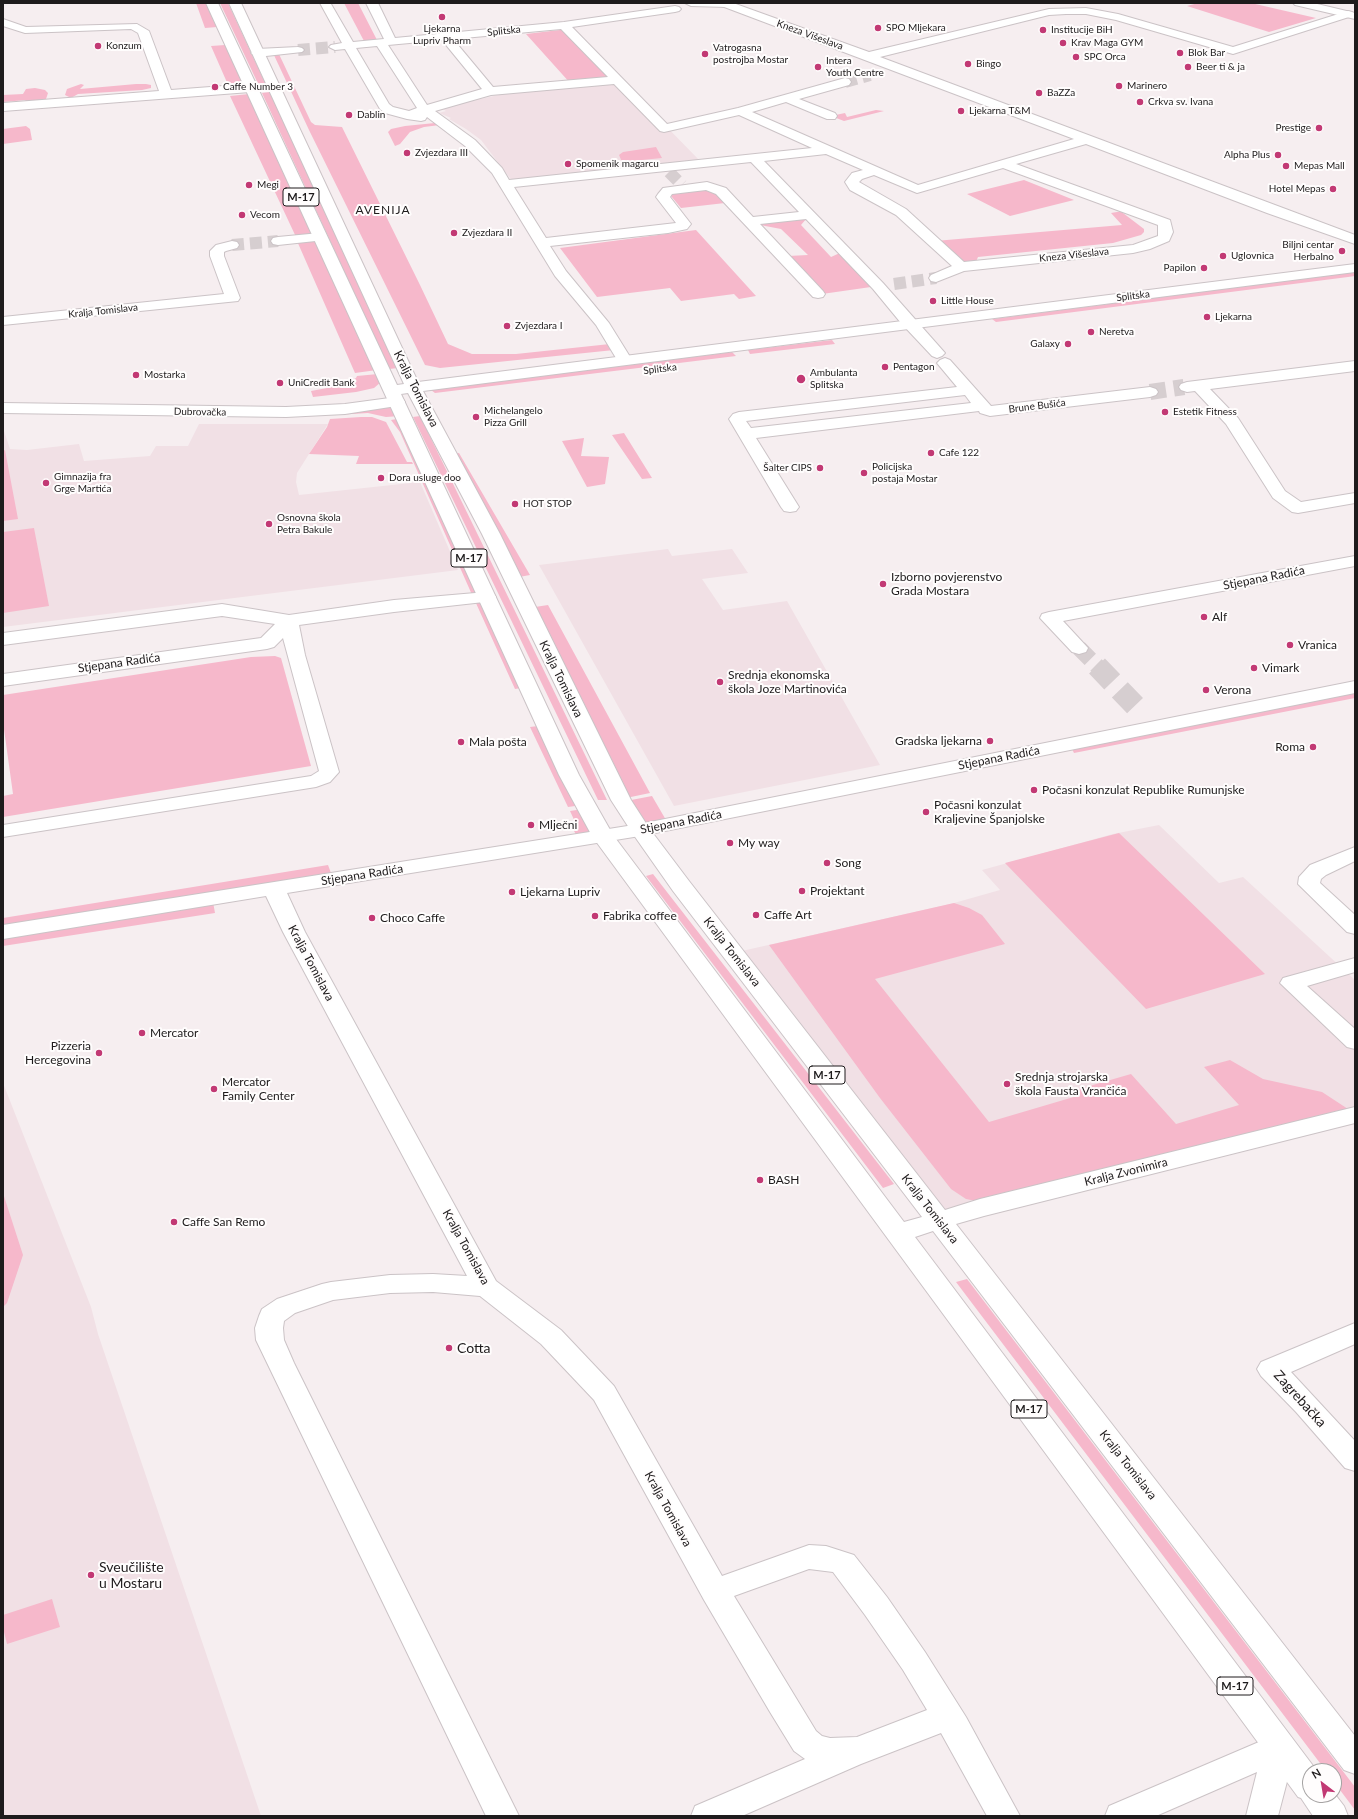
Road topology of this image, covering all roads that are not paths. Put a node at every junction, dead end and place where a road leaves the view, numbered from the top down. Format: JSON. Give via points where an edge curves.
{"nodes":[{"id":1,"x":212,"y":3,"type":"edge"},
{"id":2,"x":235,"y":3,"type":"edge"},
{"id":3,"x":326,"y":3,"type":"edge"},
{"id":4,"x":372,"y":3,"type":"edge"},
{"id":5,"x":691,"y":3,"type":"edge"},
{"id":6,"x":1299,"y":3,"type":"edge"},
{"id":7,"x":729,"y":4,"type":"edge"},
{"id":8,"x":675,"y":8,"type":"dead end"},
{"id":9,"x":1352,"y":15,"type":"edge"},
{"id":10,"x":3,"y":22,"type":"edge"},
{"id":11,"x":564,"y":25,"type":"junction"},
{"id":12,"x":445,"y":37,"type":"junction"},
{"id":13,"x":386,"y":43,"type":"junction"},
{"id":14,"x":350,"y":46,"type":"junction"},
{"id":15,"x":334,"y":47,"type":"tunnel mouth"},
{"id":16,"x":298,"y":50,"type":"tunnel mouth"},
{"id":17,"x":257,"y":53,"type":"junction"},
{"id":18,"x":871,"y":62,"type":"junction"},
{"id":19,"x":617,"y":80,"type":"junction"},
{"id":20,"x":845,"y":82,"type":"tunnel mouth"},
{"id":21,"x":250,"y":88,"type":"junction"},
{"id":22,"x":490,"y":91,"type":"junction"},
{"id":23,"x":166,"y":94,"type":"junction"},
{"id":24,"x":787,"y":98,"type":"junction"},
{"id":25,"x":3,"y":107,"type":"edge"},
{"id":26,"x":424,"y":110,"type":"junction"},
{"id":27,"x":740,"y":111,"type":"junction"},
{"id":28,"x":406,"y":115,"type":"junction"},
{"id":29,"x":831,"y":116,"type":"dead end"},
{"id":30,"x":438,"y":119,"type":"junction"},
{"id":31,"x":1088,"y":139,"type":"junction"},
{"id":32,"x":827,"y":150,"type":"junction"},
{"id":33,"x":753,"y":157,"type":"junction"},
{"id":34,"x":1004,"y":164,"type":"junction"},
{"id":35,"x":875,"y":172,"type":"junction"},
{"id":36,"x":505,"y":184,"type":"junction"},
{"id":37,"x":809,"y":215,"type":"junction"},
{"id":38,"x":750,"y":221,"type":"junction"},
{"id":39,"x":320,"y":237,"type":"junction"},
{"id":40,"x":1355,"y":240,"type":"edge"},
{"id":41,"x":278,"y":241,"type":"tunnel mouth"},
{"id":42,"x":541,"y":243,"type":"junction"},
{"id":43,"x":232,"y":245,"type":"tunnel mouth"},
{"id":44,"x":961,"y":267,"type":"junction"},
{"id":45,"x":1355,"y":268,"type":"edge"},
{"id":46,"x":936,"y":278,"type":"tunnel mouth"},
{"id":47,"x":1355,"y":280,"type":"edge"},
{"id":48,"x":894,"y":284,"type":"tunnel mouth"},
{"id":49,"x":878,"y":286,"type":"junction"},
{"id":50,"x":818,"y":294,"type":"dead end"},
{"id":51,"x":3,"y":321,"type":"edge"},
{"id":52,"x":910,"y":324,"type":"junction"},
{"id":53,"x":834,"y":334,"type":"junction"},
{"id":54,"x":922,"y":336,"type":"junction"},
{"id":55,"x":844,"y":346,"type":"junction"},
{"id":56,"x":742,"y":352,"type":"junction"},
{"id":57,"x":624,"y":360,"type":"junction"},
{"id":58,"x":1355,"y":366,"type":"edge"},
{"id":59,"x":968,"y":390,"type":"junction"},
{"id":60,"x":1150,"y":392,"type":"tunnel mouth"},
{"id":61,"x":416,"y":394,"type":"junction"},
{"id":62,"x":3,"y":396,"type":"edge"},
{"id":63,"x":395,"y":396,"type":"junction"},
{"id":64,"x":983,"y":406,"type":"junction"},
{"id":65,"x":3,"y":408,"type":"edge"},
{"id":66,"x":745,"y":434,"type":"junction"},
{"id":67,"x":1353,"y":501,"type":"edge"},
{"id":68,"x":790,"y":507,"type":"dead end"},
{"id":69,"x":1355,"y":561,"type":"edge"},
{"id":70,"x":487,"y":597,"type":"junction"},
{"id":71,"x":289,"y":621,"type":"junction"},
{"id":72,"x":3,"y":639,"type":"edge"},
{"id":73,"x":1079,"y":648,"type":"tunnel mouth"},
{"id":74,"x":3,"y":680,"type":"edge"},
{"id":75,"x":1355,"y":686,"type":"edge"},
{"id":76,"x":640,"y":830,"type":"junction"},
{"id":77,"x":3,"y":831,"type":"edge"},
{"id":78,"x":603,"y":836,"type":"junction"},
{"id":79,"x":1355,"y":853,"type":"edge"},
{"id":80,"x":274,"y":889,"type":"junction"},
{"id":81,"x":1355,"y":927,"type":"edge"},
{"id":82,"x":3,"y":932,"type":"edge"},
{"id":83,"x":1355,"y":965,"type":"edge"},
{"id":84,"x":1355,"y":1042,"type":"edge"},
{"id":85,"x":1355,"y":1115,"type":"edge"},
{"id":86,"x":939,"y":1220,"type":"junction"},
{"id":87,"x":898,"y":1233,"type":"junction"},
{"id":88,"x":465,"y":1274,"type":"junction"},
{"id":89,"x":1355,"y":1333,"type":"edge"},
{"id":90,"x":1355,"y":1460,"type":"edge"},
{"id":91,"x":715,"y":1592,"type":"junction"},
{"id":92,"x":948,"y":1716,"type":"junction"},
{"id":93,"x":1280,"y":1747,"type":"junction"},
{"id":94,"x":858,"y":1751,"type":"junction"},
{"id":95,"x":1355,"y":1760,"type":"edge"},
{"id":96,"x":1302,"y":1776,"type":"edge"},
{"id":97,"x":1322,"y":1803,"type":"edge"},
{"id":98,"x":503,"y":1816,"type":"edge"},
{"id":99,"x":707,"y":1816,"type":"edge"},
{"id":100,"x":1004,"y":1816,"type":"edge"},
{"id":101,"x":1121,"y":1816,"type":"edge"},
{"id":102,"x":1262,"y":1816,"type":"edge"},
{"id":103,"x":1332,"y":1816,"type":"edge"}],
"edges":[{"from":1,"to":21,"type":"street","name":"Kralja Tomislava","number":"M-17"},
{"from":2,"to":17,"type":"street","name":"Kralja Tomislava","number":"M-17"},
{"from":3,"to":14,"type":"street"},
{"from":4,"to":13,"type":"street"},
{"from":5,"to":7,"type":"street","name":"Kneza Višeslava"},
{"from":6,"to":9,"type":"street"},
{"from":7,"to":18,"type":"street","name":"Kneza Višeslava"},
{"from":8,"to":11,"type":"street","name":"Splitska"},
{"from":9,"to":18,"type":"street","via":[[1233,51],[1118,17],[1086,11],[1049,12],[898,48]]},
{"from":10,"to":23,"type":"street","via":[[25,30],[133,26],[143,31]]},
{"from":11,"to":12,"type":"street","name":"Splitska"},
{"from":11,"to":19,"type":"street"},
{"from":12,"to":13,"type":"street","name":"Splitska"},
{"from":12,"to":22,"type":"street"},
{"from":13,"to":14,"type":"street","name":"Splitska"},
{"from":13,"to":26,"type":"street"},
{"from":14,"to":15,"type":"street"},
{"from":14,"to":28,"type":"street","via":[[384,106]]},
{"from":16,"to":17,"type":"street"},
{"from":17,"to":61,"type":"street","name":"Kralja Tomislava","number":"M-17"},
{"from":18,"to":31,"type":"street","name":"Kneza Višeslava","via":[[898,67]]},
{"from":19,"to":22,"type":"street"},
{"from":19,"to":27,"type":"street","via":[[664,128]]},
{"from":20,"to":24,"type":"street"},
{"from":21,"to":23,"type":"street"},
{"from":21,"to":39,"type":"street","name":"Kralja Tomislava","number":"M-17"},
{"from":22,"to":26,"type":"street"},
{"from":23,"to":25,"type":"street"},
{"from":24,"to":27,"type":"street"},
{"from":24,"to":29,"type":"street"},
{"from":26,"to":28,"type":"street"},
{"from":26,"to":30,"type":"street"},
{"from":27,"to":32,"type":"street"},
{"from":28,"to":30,"type":"street"},
{"from":30,"to":36,"type":"street","via":[[470,143],[497,171]]},
{"from":31,"to":34,"type":"street"},
{"from":31,"to":40,"type":"street","name":"Kneza Višeslava"},
{"from":32,"to":33,"type":"street"},
{"from":32,"to":35,"type":"street"},
{"from":33,"to":36,"type":"street","via":[[666,169]]},
{"from":33,"to":37,"type":"street"},
{"from":34,"to":35,"type":"street","via":[[917,189]]},
{"from":34,"to":44,"type":"street","name":"Kneza Višeslava","via":[[1165,224],[1164,238],[1133,249]]},
{"from":35,"to":44,"type":"street","via":[[857,176],[852,182],[855,187],[901,212]]},
{"from":36,"to":42,"type":"street"},
{"from":37,"to":38,"type":"street"},
{"from":37,"to":49,"type":"street"},
{"from":38,"to":42,"type":"street","via":[[721,191],[707,186],[684,187],[668,191],[663,197],[684,224],[682,226]]},
{"from":38,"to":50,"type":"street"},
{"from":39,"to":41,"type":"street"},
{"from":39,"to":63,"type":"street","name":"Kralja Tomislava","number":"M-17"},
{"from":42,"to":57,"type":"street","via":[[560,273],[602,323]]},
{"from":43,"to":51,"type":"street","name":"Kralja Tomislava","via":[[221,248],[217,251],[217,256],[233,298]]},
{"from":44,"to":46,"type":"street"},
{"from":45,"to":52,"type":"street","name":"Splitska"},
{"from":47,"to":54,"type":"street","name":"Splitska"},
{"from":48,"to":49,"type":"street"},
{"from":49,"to":52,"type":"street"},
{"from":52,"to":53,"type":"street","name":"Splitska"},
{"from":52,"to":54,"type":"street"},
{"from":53,"to":55,"type":"street"},
{"from":53,"to":56,"type":"street","name":"Splitska"},
{"from":54,"to":55,"type":"street","name":"Splitska"},
{"from":54,"to":59,"type":"street","name":"Brune Bušića"},
{"from":55,"to":56,"type":"street","name":"Splitska"},
{"from":56,"to":57,"type":"street","name":"Splitska"},
{"from":56,"to":61,"type":"street","name":"Splitska"},
{"from":57,"to":61,"type":"street","name":"Splitska"},
{"from":58,"to":67,"type":"street","via":[[1192,387],[1232,421],[1279,494],[1298,508]]},
{"from":59,"to":64,"type":"street","name":"Brune Bušića"},
{"from":59,"to":66,"type":"street","via":[[744,415],[737,419]]},
{"from":60,"to":64,"type":"street","name":"Brune Bušića","via":[[996,412],[990,412]]},
{"from":61,"to":63,"type":"street","name":"Splitska"},
{"from":61,"to":76,"type":"street","name":"Kralja Tomislava","number":"M-17","via":[[498,548],[621,800]]},
{"from":62,"to":63,"type":"street","name":"Dubrovačka","via":[[238,402]]},
{"from":63,"to":65,"type":"street","name":"Dubrovačka","via":[[345,409],[286,412]]},
{"from":63,"to":70,"type":"street","name":"Kralja Tomislava","number":"M-17"},
{"from":64,"to":66,"type":"street"},
{"from":66,"to":68,"type":"street"},
{"from":69,"to":73,"type":"street","name":"Stjepana Radića","via":[[1049,618]]},
{"from":70,"to":71,"type":"street","via":[[394,606]]},
{"from":70,"to":78,"type":"street","name":"Kralja Tomislava","number":"M-17","via":[[569,775]]},
{"from":71,"to":72,"type":"street","via":[[222,610]]},
{"from":71,"to":74,"type":"street","name":"Stjepana Radića","via":[[267,643]]},
{"from":71,"to":77,"type":"street","via":[[329,772],[323,778]]},
{"from":75,"to":76,"type":"street","name":"Stjepana Radića"},
{"from":76,"to":78,"type":"street","name":"Stjepana Radića"},
{"from":76,"to":86,"type":"street","name":"Kralja Tomislava","number":"M-17"},
{"from":78,"to":80,"type":"street","name":"Stjepana Radića"},
{"from":78,"to":87,"type":"street","name":"Kralja Tomislava","number":"M-17"},
{"from":79,"to":81,"type":"street","via":[[1318,870],[1310,877],[1309,884]]},
{"from":80,"to":82,"type":"street","name":"Stjepana Radića"},
{"from":80,"to":88,"type":"street","name":"Kralja Tomislava"},
{"from":83,"to":84,"type":"street","via":[[1291,983]]},
{"from":85,"to":86,"type":"street","name":"Kralja Zvonimira"},
{"from":86,"to":87,"type":"street","name":"Kralja Zvonimira"},
{"from":86,"to":95,"type":"street","name":"Kralja Tomislava","number":"M-17"},
{"from":87,"to":93,"type":"street","name":"Kralja Tomislava","number":"M-17"},
{"from":88,"to":91,"type":"street","name":"Kralja Tomislava","via":[[551,1337],[604,1393]]},
{"from":88,"to":98,"type":"street","via":[[433,1283],[390,1284],[331,1291],[282,1308],[272,1316],[269,1328],[270,1340],[280,1363]]},
{"from":89,"to":90,"type":"street","name":"Zagrebačka","via":[[1271,1369]]},
{"from":91,"to":92,"type":"street","via":[[809,1557],[843,1563],[914,1661]]},
{"from":91,"to":94,"type":"street","name":"Kralja Tomislava","via":[[805,1741],[813,1748],[830,1752]]},
{"from":92,"to":94,"type":"street","name":"Kralja Tomislava"},
{"from":92,"to":100,"type":"street"},
{"from":93,"to":96,"type":"street","name":"Kralja Tomislava","number":"M-17"},
{"from":93,"to":101,"type":"street"},
{"from":93,"to":102,"type":"street"},
{"from":94,"to":99,"type":"street"},
{"from":97,"to":103,"type":"street"}]}
